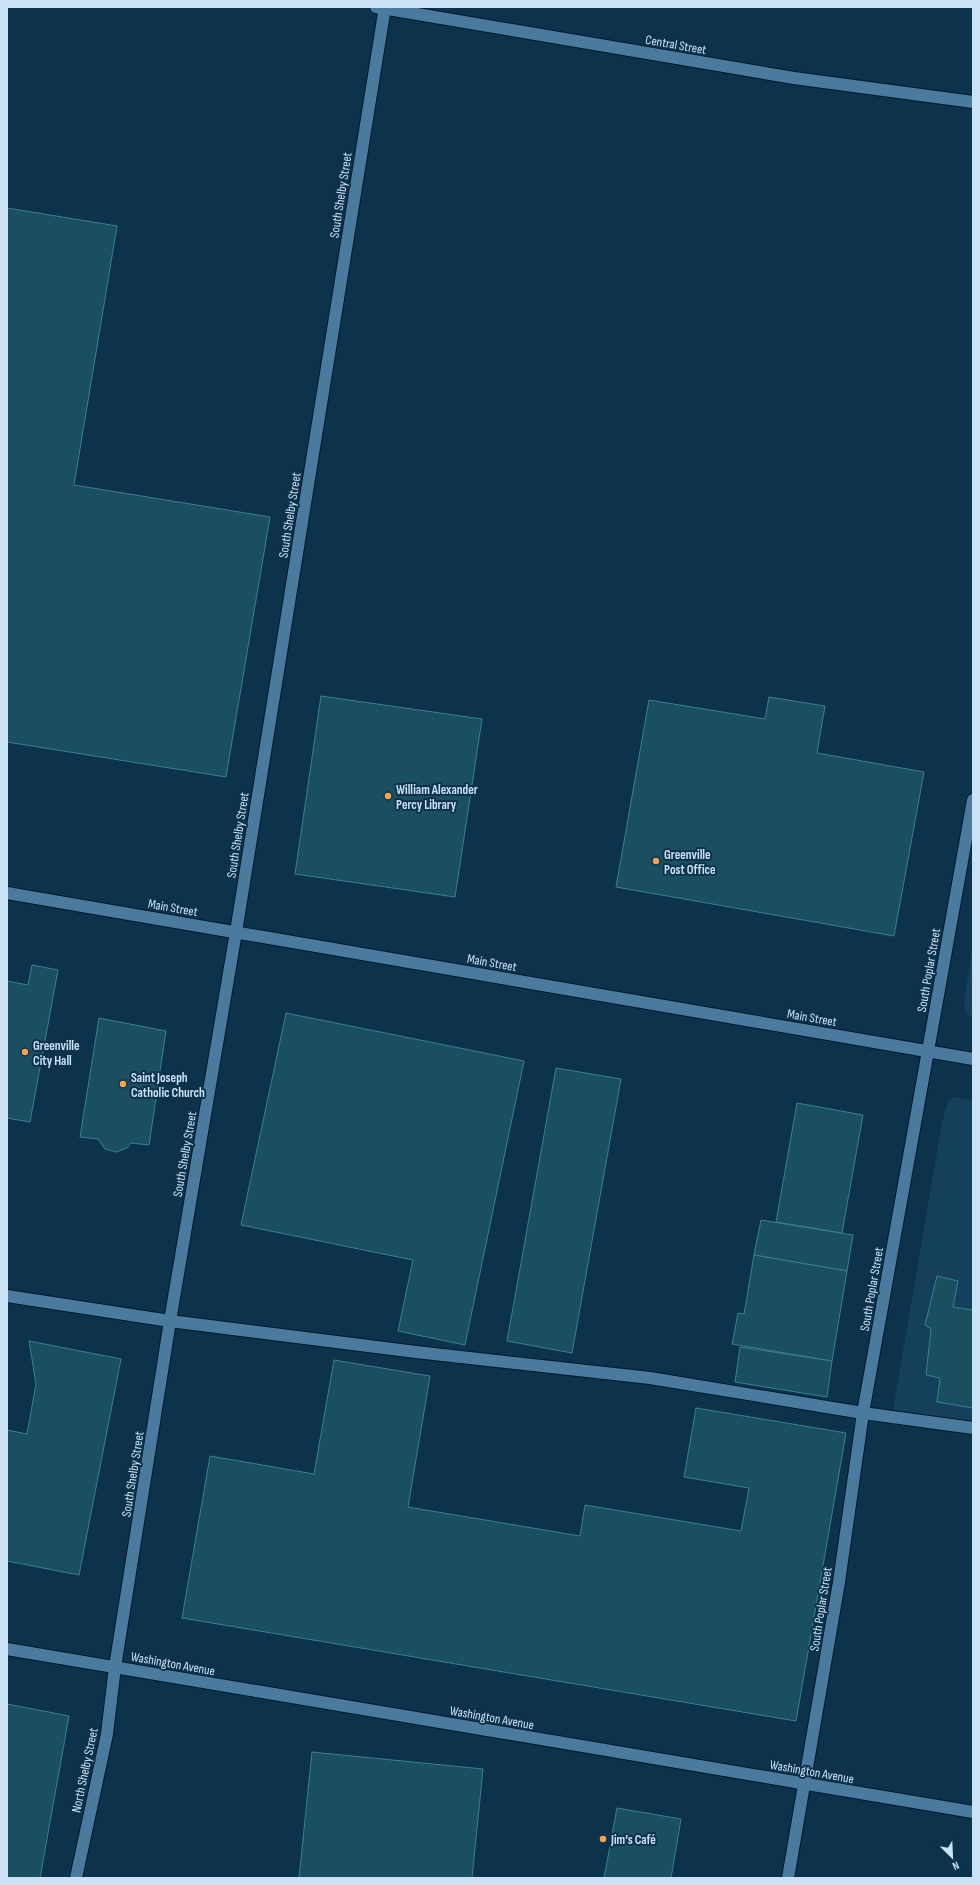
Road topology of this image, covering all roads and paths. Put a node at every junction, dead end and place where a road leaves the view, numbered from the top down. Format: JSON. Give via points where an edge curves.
{"nodes":[{"id":1,"x":382,"y":8,"type":"edge"},
{"id":2,"x":973,"y":102,"type":"edge"},
{"id":3,"x":973,"y":800,"type":"edge"},
{"id":4,"x":971,"y":817,"type":"edge"},
{"id":5,"x":7,"y":893,"type":"edge"},
{"id":6,"x":236,"y":932,"type":"junction"},
{"id":7,"x":927,"y":1052,"type":"junction"},
{"id":8,"x":973,"y":1060,"type":"edge"},
{"id":9,"x":7,"y":1296,"type":"edge"},
{"id":10,"x":170,"y":1321,"type":"junction"},
{"id":11,"x":863,"y":1412,"type":"junction"},
{"id":12,"x":973,"y":1428,"type":"edge"},
{"id":13,"x":7,"y":1649,"type":"edge"},
{"id":14,"x":115,"y":1667,"type":"junction"},
{"id":15,"x":804,"y":1784,"type":"junction"},
{"id":16,"x":973,"y":1812,"type":"edge"},
{"id":17,"x":76,"y":1878,"type":"edge"},
{"id":18,"x":788,"y":1878,"type":"edge"}],
"edges":[{"from":1,"to":2,"type":"street","name":"Central Street","via":[[794,78]]},
{"from":1,"to":6,"type":"street","name":"South Shelby Street"},
{"from":3,"to":4,"type":"street","name":"South Poplar Street"},
{"from":4,"to":7,"type":"street","name":"South Poplar Street"},
{"from":5,"to":6,"type":"street","name":"Main Street"},
{"from":6,"to":7,"type":"street","name":"Main Street"},
{"from":6,"to":10,"type":"street","name":"South Shelby Street"},
{"from":7,"to":8,"type":"street","name":"Main Street"},
{"from":7,"to":11,"type":"street","name":"South Poplar Street"},
{"from":9,"to":10,"type":"street"},
{"from":10,"to":11,"type":"street","via":[[650,1378]]},
{"from":10,"to":14,"type":"street","name":"South Shelby Street"},
{"from":11,"to":12,"type":"street"},
{"from":11,"to":15,"type":"street","name":"South Poplar Street","via":[[839,1582]]},
{"from":13,"to":14,"type":"street","name":"Washington Avenue"},
{"from":14,"to":15,"type":"street","name":"Washington Avenue"},
{"from":14,"to":17,"type":"street","name":"North Shelby Street","via":[[107,1734]]},
{"from":15,"to":16,"type":"street","name":"Washington Avenue"},
{"from":15,"to":18,"type":"street","name":"South Poplar Street"}]}
